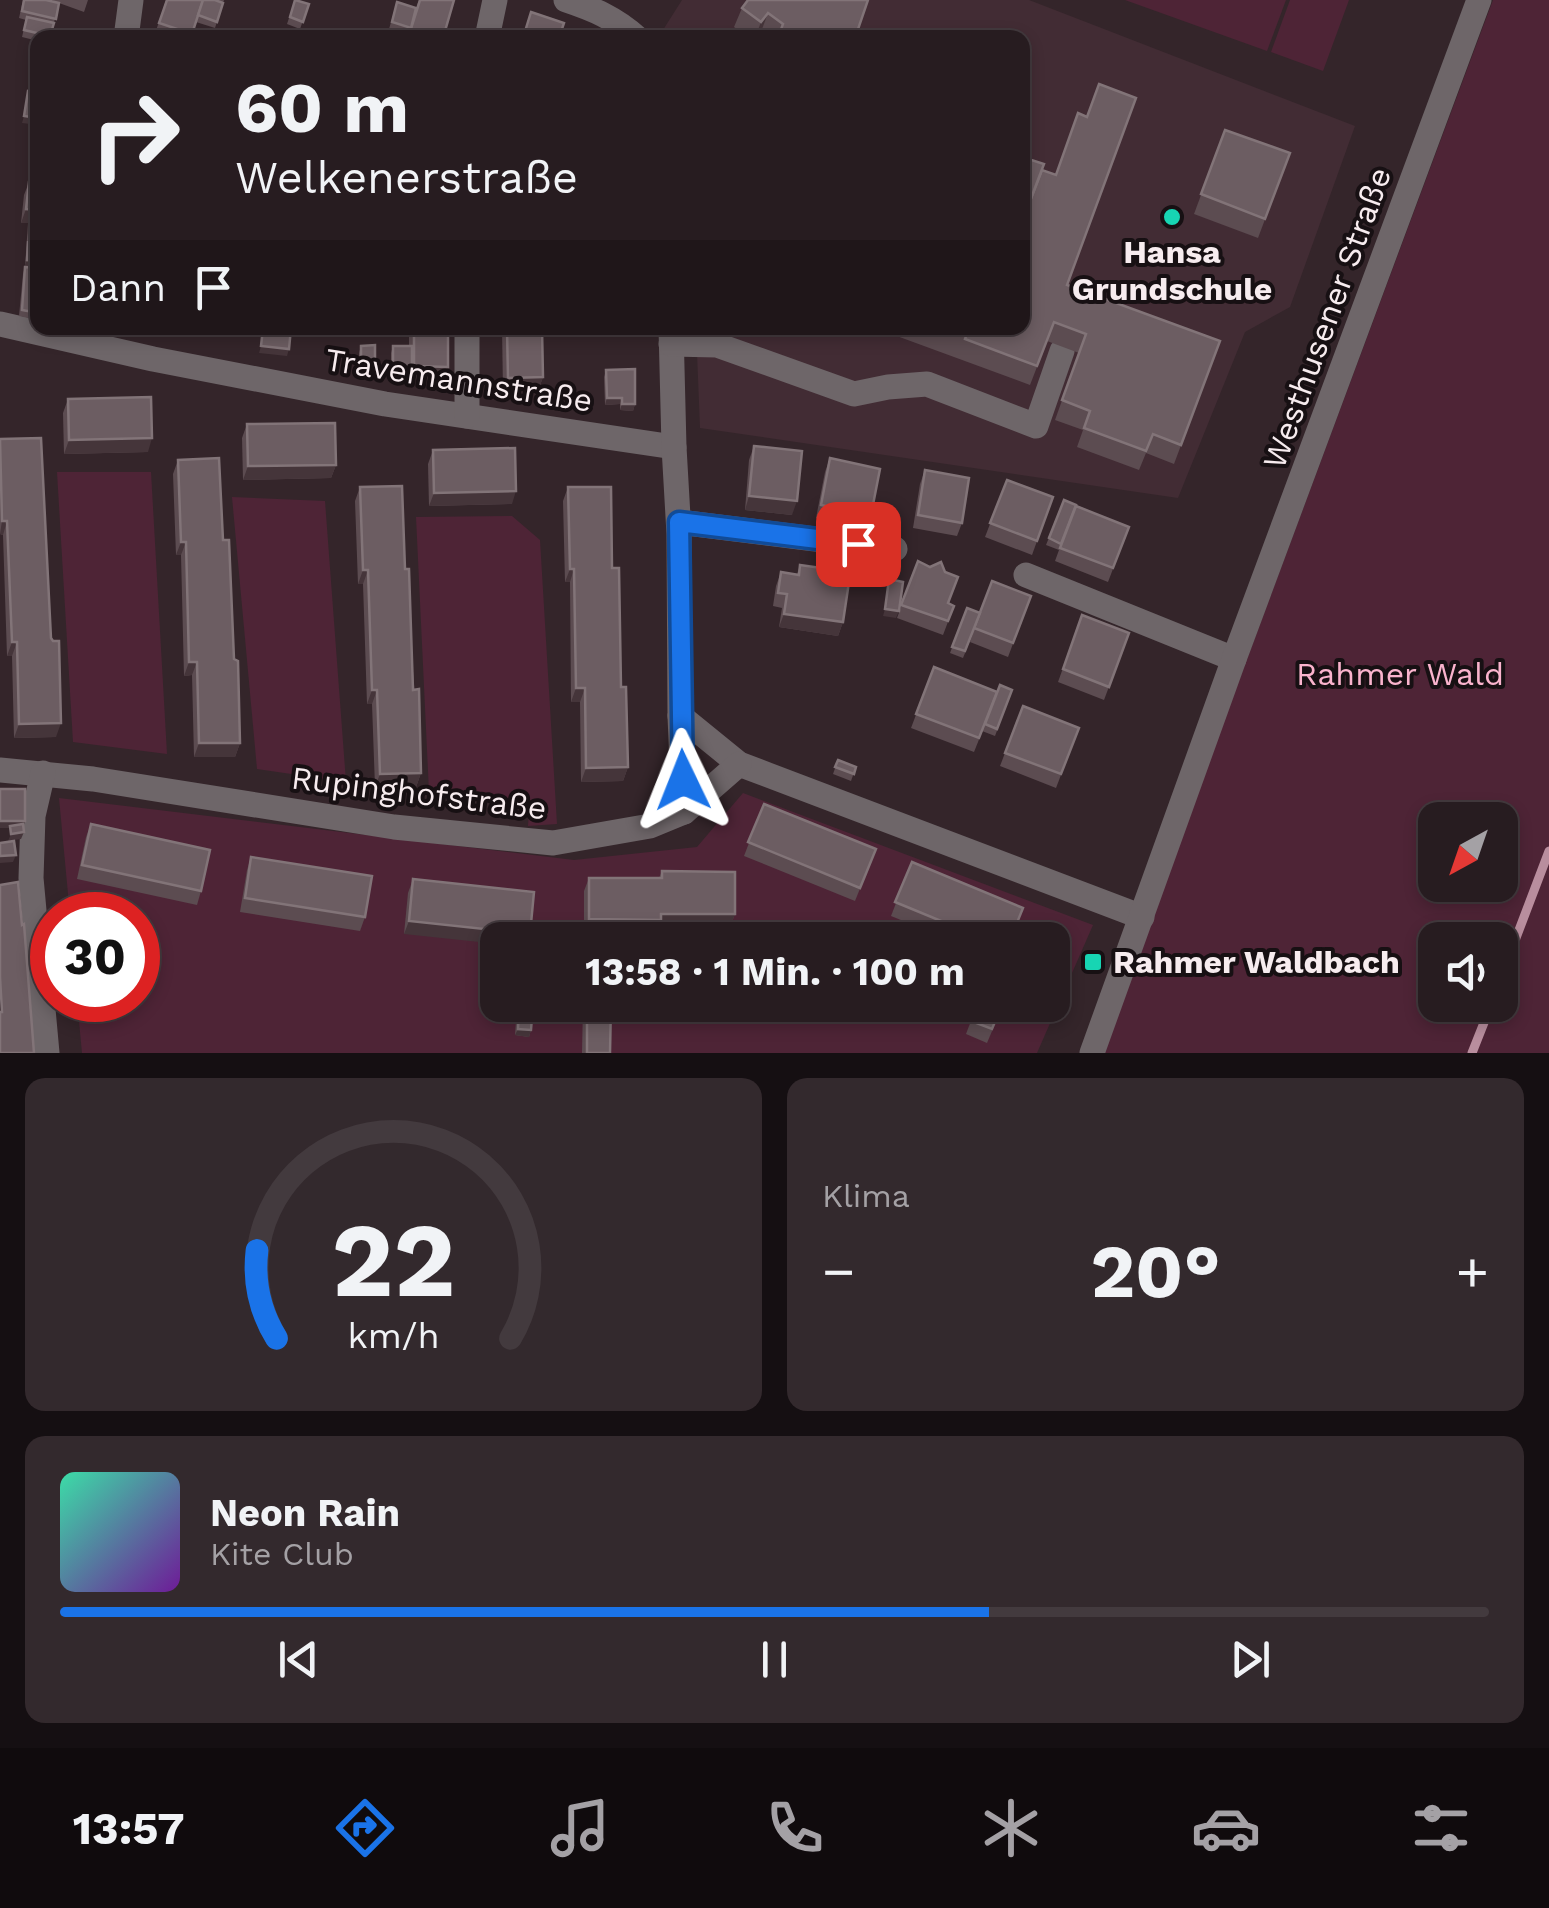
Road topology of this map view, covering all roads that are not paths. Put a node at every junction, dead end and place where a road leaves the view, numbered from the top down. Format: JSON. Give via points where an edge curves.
{"nodes":[{"id":1,"x":131,"y":0,"type":"edge"},
{"id":2,"x":495,"y":0,"type":"edge"},
{"id":3,"x":566,"y":0,"type":"edge"},
{"id":4,"x":1479,"y":0,"type":"edge"},
{"id":5,"x":127,"y":30,"type":"edge"},
{"id":6,"x":489,"y":30,"type":"edge"},
{"id":7,"x":628,"y":30,"type":"edge"},
{"id":8,"x":0,"y":324,"type":"edge"},
{"id":9,"x":30,"y":328,"type":"edge"},
{"id":10,"x":467,"y":335,"type":"edge"},
{"id":11,"x":671,"y":336,"type":"edge"},
{"id":12,"x":112,"y":338,"type":"edge"},
{"id":13,"x":1062,"y":351,"type":"edge"},
{"id":14,"x":466,"y":416,"type":"junction"},
{"id":15,"x":674,"y":446,"type":"junction"},
{"id":16,"x":679,"y":522,"type":"junction"},
{"id":17,"x":894,"y":549,"type":"dead end"},
{"id":18,"x":1026,"y":576,"type":"dead end"},
{"id":19,"x":1234,"y":659,"type":"junction"},
{"id":20,"x":680,"y":716,"type":"junction"},
{"id":21,"x":739,"y":764,"type":"junction"},
{"id":22,"x":0,"y":770,"type":"edge"},
{"id":23,"x":43,"y":774,"type":"junction"},
{"id":24,"x":684,"y":812,"type":"junction"},
{"id":25,"x":1142,"y":917,"type":"junction"},
{"id":26,"x":48,"y":1053,"type":"edge"},
{"id":27,"x":1092,"y":1053,"type":"edge"}],
"edges":[{"from":1,"to":5,"type":"street"},
{"from":2,"to":6,"type":"street"},
{"from":3,"to":7,"type":"street"},
{"from":4,"to":19,"type":"street","name":"Westhusener Straße"},
{"from":8,"to":9,"type":"street","name":"Travemannstraße"},
{"from":10,"to":14,"type":"street"},
{"from":11,"to":13,"type":"street","via":[[854,394],[927,384],[1036,426]]},
{"from":11,"to":15,"type":"street"},
{"from":12,"to":14,"type":"street","name":"Travemannstraße","via":[[352,398]]},
{"from":14,"to":15,"type":"street","name":"Travemannstraße"},
{"from":15,"to":16,"type":"street"},
{"from":16,"to":17,"type":"street"},
{"from":16,"to":20,"type":"street"},
{"from":18,"to":19,"type":"street"},
{"from":19,"to":25,"type":"street","name":"Westhusener Straße"},
{"from":20,"to":21,"type":"street"},
{"from":20,"to":24,"type":"street"},
{"from":21,"to":24,"type":"street","name":"Rupinghofstraße"},
{"from":21,"to":25,"type":"street"},
{"from":22,"to":23,"type":"street","name":"Rupinghofstraße"},
{"from":23,"to":24,"type":"street","name":"Rupinghofstraße","via":[[394,827],[553,843],[650,826]]},
{"from":23,"to":26,"type":"street","via":[[33,816],[31,878]]},
{"from":25,"to":27,"type":"street","name":"Westhusener Straße"}]}
